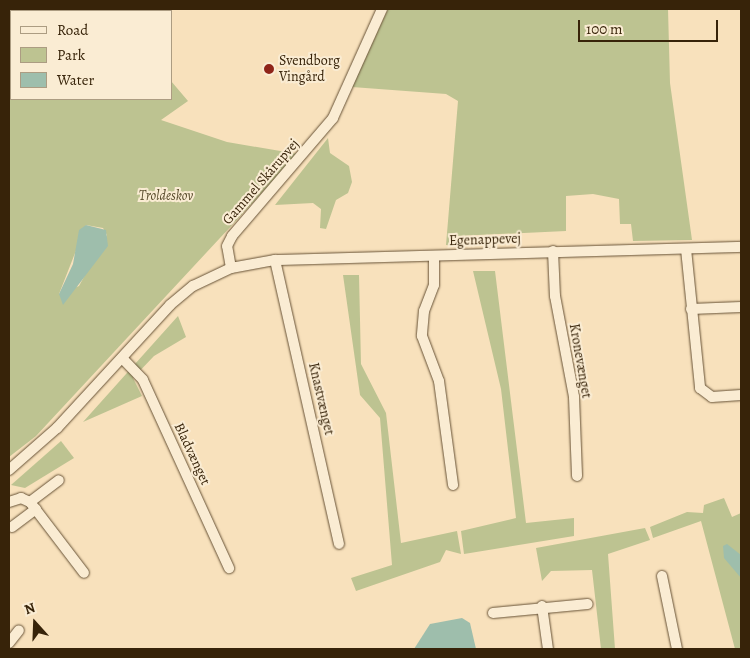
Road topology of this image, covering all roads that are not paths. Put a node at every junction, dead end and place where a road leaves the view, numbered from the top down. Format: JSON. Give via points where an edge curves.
{"nodes":[{"id":1,"x":382,"y":9,"type":"edge"},
{"id":2,"x":741,"y":247,"type":"edge"},
{"id":3,"x":686,"y":248,"type":"junction"},
{"id":4,"x":553,"y":252,"type":"junction"},
{"id":5,"x":434,"y":256,"type":"junction"},
{"id":6,"x":275,"y":260,"type":"junction"},
{"id":7,"x":231,"y":268,"type":"junction"},
{"id":8,"x":741,"y":307,"type":"edge"},
{"id":9,"x":691,"y":309,"type":"junction"},
{"id":10,"x":122,"y":358,"type":"junction"},
{"id":11,"x":741,"y":396,"type":"edge"},
{"id":12,"x":9,"y":470,"type":"edge"},
{"id":13,"x":577,"y":476,"type":"dead end"},
{"id":14,"x":59,"y":480,"type":"dead end"},
{"id":15,"x":453,"y":485,"type":"dead end"},
{"id":16,"x":9,"y":502,"type":"edge"},
{"id":17,"x":33,"y":506,"type":"junction"},
{"id":18,"x":12,"y":527,"type":"dead end"},
{"id":19,"x":339,"y":544,"type":"dead end"},
{"id":20,"x":229,"y":568,"type":"dead end"},
{"id":21,"x":84,"y":573,"type":"dead end"},
{"id":22,"x":662,"y":576,"type":"dead end"},
{"id":23,"x":588,"y":604,"type":"dead end"},
{"id":24,"x":542,"y":606,"type":"junction"},
{"id":25,"x":493,"y":613,"type":"dead end"},
{"id":26,"x":19,"y":630,"type":"dead end"},
{"id":27,"x":9,"y":643,"type":"edge"},
{"id":28,"x":548,"y":649,"type":"edge"},
{"id":29,"x":677,"y":649,"type":"edge"}],
"edges":[{"from":1,"to":7,"type":"street","name":"Gammel Skårupvej","via":[[333,118],[232,236],[227,246]]},
{"from":2,"to":3,"type":"street","name":"Egenappevej"},
{"from":3,"to":4,"type":"street","name":"Egenappevej"},
{"from":3,"to":9,"type":"street"},
{"from":4,"to":5,"type":"street","name":"Egenappevej"},
{"from":4,"to":13,"type":"street","name":"Kronevænget","via":[[555,296],[574,397]]},
{"from":5,"to":6,"type":"street","name":"Egenappevej"},
{"from":5,"to":15,"type":"street","via":[[434,285],[424,311],[422,336],[439,381]]},
{"from":6,"to":7,"type":"street","name":"Egenappevej"},
{"from":6,"to":19,"type":"street","name":"Knastvænget"},
{"from":7,"to":10,"type":"street","via":[[193,286]]},
{"from":8,"to":9,"type":"street"},
{"from":9,"to":11,"type":"street","via":[[700,388],[712,397]]},
{"from":10,"to":12,"type":"street","via":[[57,428]]},
{"from":10,"to":20,"type":"street","name":"Bladvænget","via":[[143,380]]},
{"from":14,"to":17,"type":"street"},
{"from":16,"to":17,"type":"street","via":[[21,498]]},
{"from":17,"to":18,"type":"street"},
{"from":17,"to":21,"type":"street"},
{"from":22,"to":29,"type":"street"},
{"from":23,"to":24,"type":"street"},
{"from":24,"to":25,"type":"street"},
{"from":24,"to":28,"type":"street"},
{"from":26,"to":27,"type":"street"}]}
